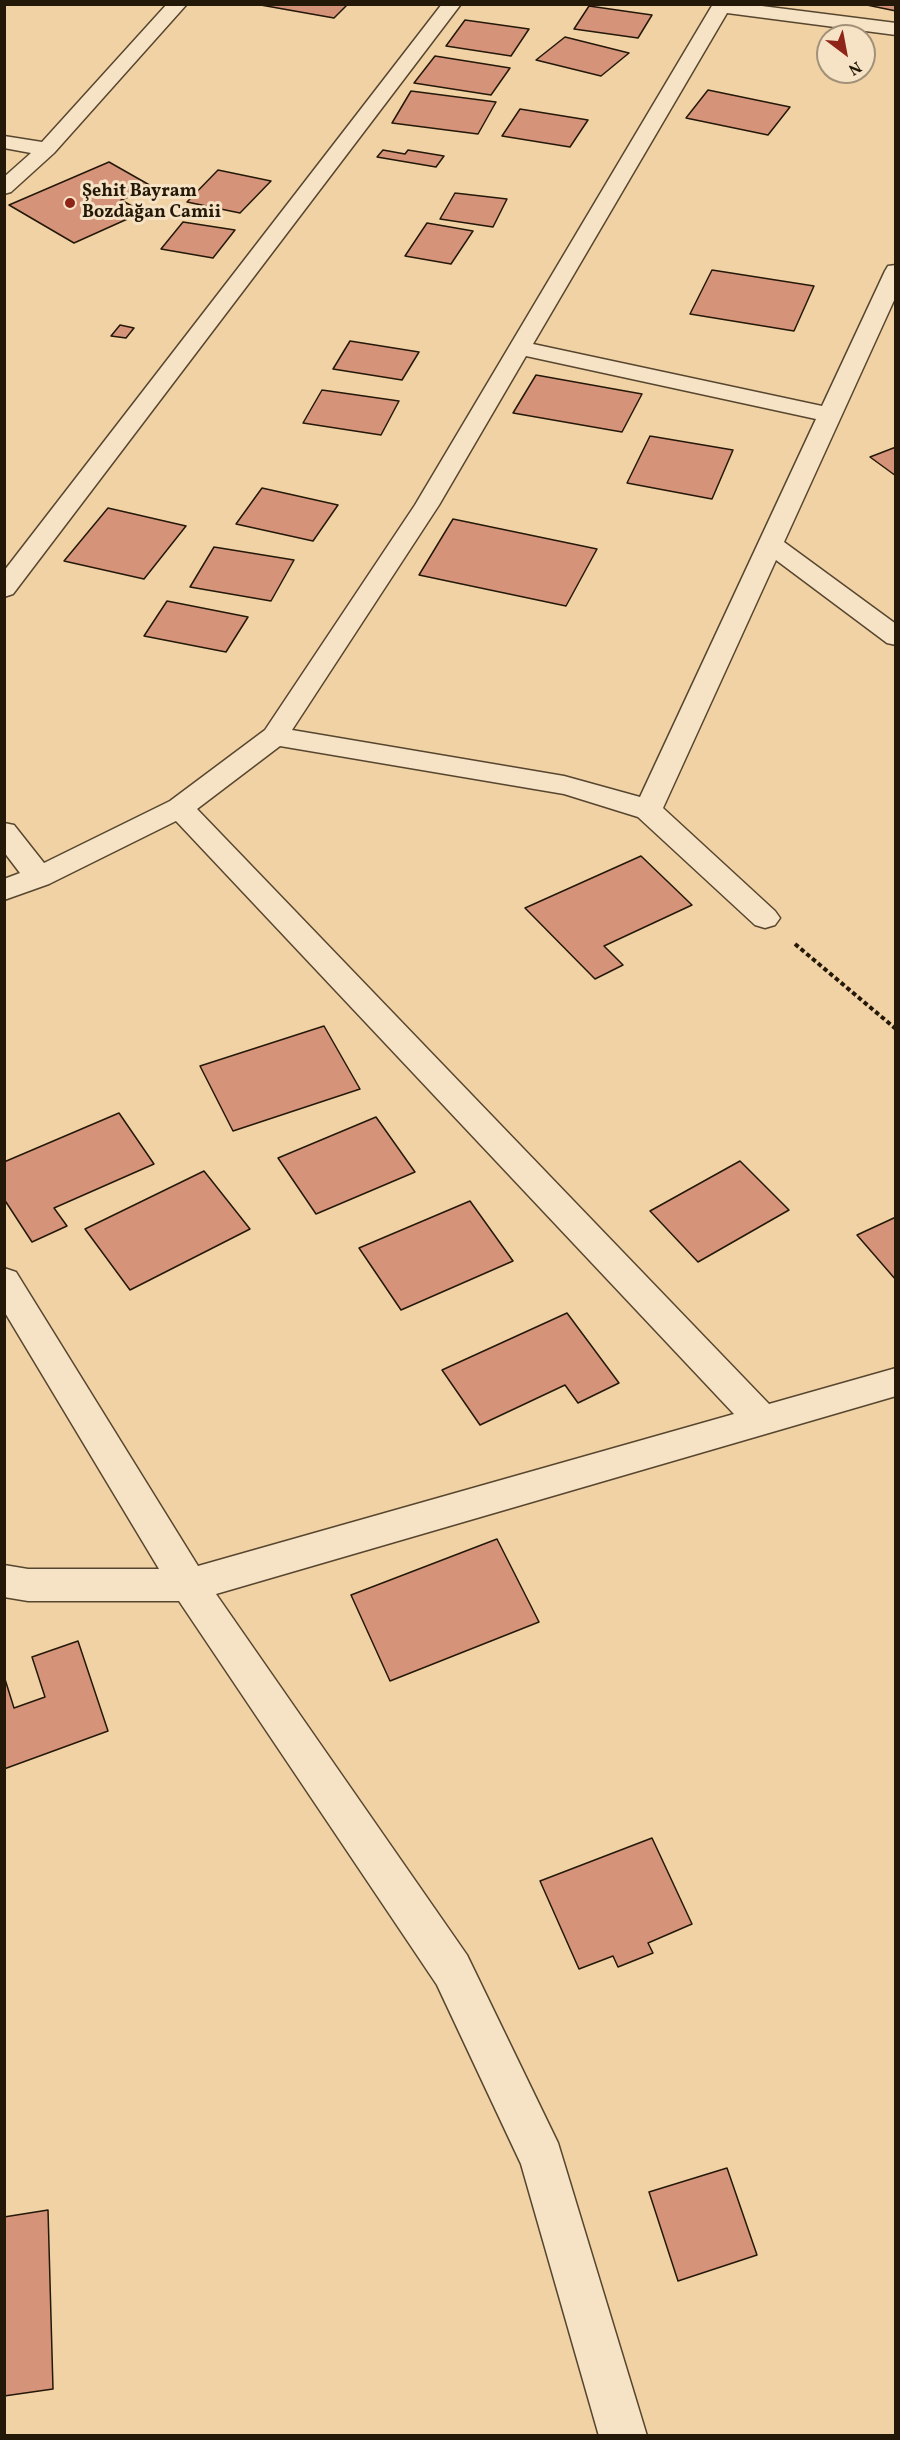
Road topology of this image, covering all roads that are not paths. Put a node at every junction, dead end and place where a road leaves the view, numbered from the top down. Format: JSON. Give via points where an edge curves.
{"nodes":[{"id":1,"x":178,"y":4,"type":"edge"},
{"id":2,"x":452,"y":4,"type":"edge"},
{"id":3,"x":714,"y":5,"type":"edge"},
{"id":4,"x":896,"y":29,"type":"edge"},
{"id":5,"x":4,"y":142,"type":"edge"},
{"id":6,"x":48,"y":149,"type":"junction"},
{"id":7,"x":4,"y":188,"type":"edge"},
{"id":8,"x":896,"y":271,"type":"edge"},
{"id":9,"x":520,"y":348,"type":"junction"},
{"id":10,"x":830,"y":415,"type":"junction"},
{"id":11,"x":770,"y":544,"type":"junction"},
{"id":12,"x":4,"y":588,"type":"edge"},
{"id":13,"x":896,"y":637,"type":"edge"},
{"id":14,"x":275,"y":736,"type":"junction"},
{"id":15,"x":180,"y":808,"type":"junction"},
{"id":16,"x":648,"y":810,"type":"junction"},
{"id":17,"x":4,"y":832,"type":"edge"},
{"id":18,"x":39,"y":877,"type":"junction"},
{"id":19,"x":4,"y":890,"type":"edge"},
{"id":20,"x":765,"y":918,"type":"road end"},
{"id":21,"x":4,"y":1281,"type":"edge"},
{"id":22,"x":896,"y":1382,"type":"edge"},
{"id":23,"x":763,"y":1421,"type":"junction"},
{"id":24,"x":4,"y":1581,"type":"edge"},
{"id":25,"x":189,"y":1585,"type":"junction"},
{"id":26,"x":623,"y":2436,"type":"edge"}],
"edges":[{"from":1,"to":6,"type":"street"},
{"from":2,"to":12,"type":"street"},
{"from":3,"to":4,"type":"street"},
{"from":3,"to":9,"type":"street"},
{"from":5,"to":6,"type":"street"},
{"from":6,"to":7,"type":"street"},
{"from":8,"to":10,"type":"street"},
{"from":9,"to":10,"type":"street"},
{"from":9,"to":14,"type":"street","via":[[427,505]]},
{"from":10,"to":11,"type":"street"},
{"from":11,"to":13,"type":"street"},
{"from":11,"to":16,"type":"street"},
{"from":14,"to":15,"type":"street"},
{"from":14,"to":16,"type":"street","via":[[564,785]]},
{"from":15,"to":18,"type":"street"},
{"from":15,"to":23,"type":"street"},
{"from":16,"to":20,"type":"street"},
{"from":17,"to":18,"type":"street"},
{"from":18,"to":19,"type":"street"},
{"from":21,"to":25,"type":"street"},
{"from":22,"to":23,"type":"street"},
{"from":23,"to":25,"type":"street"},
{"from":24,"to":25,"type":"street","via":[[28,1585]]},
{"from":25,"to":26,"type":"street","via":[[452,1970],[542,2159]]}]}
